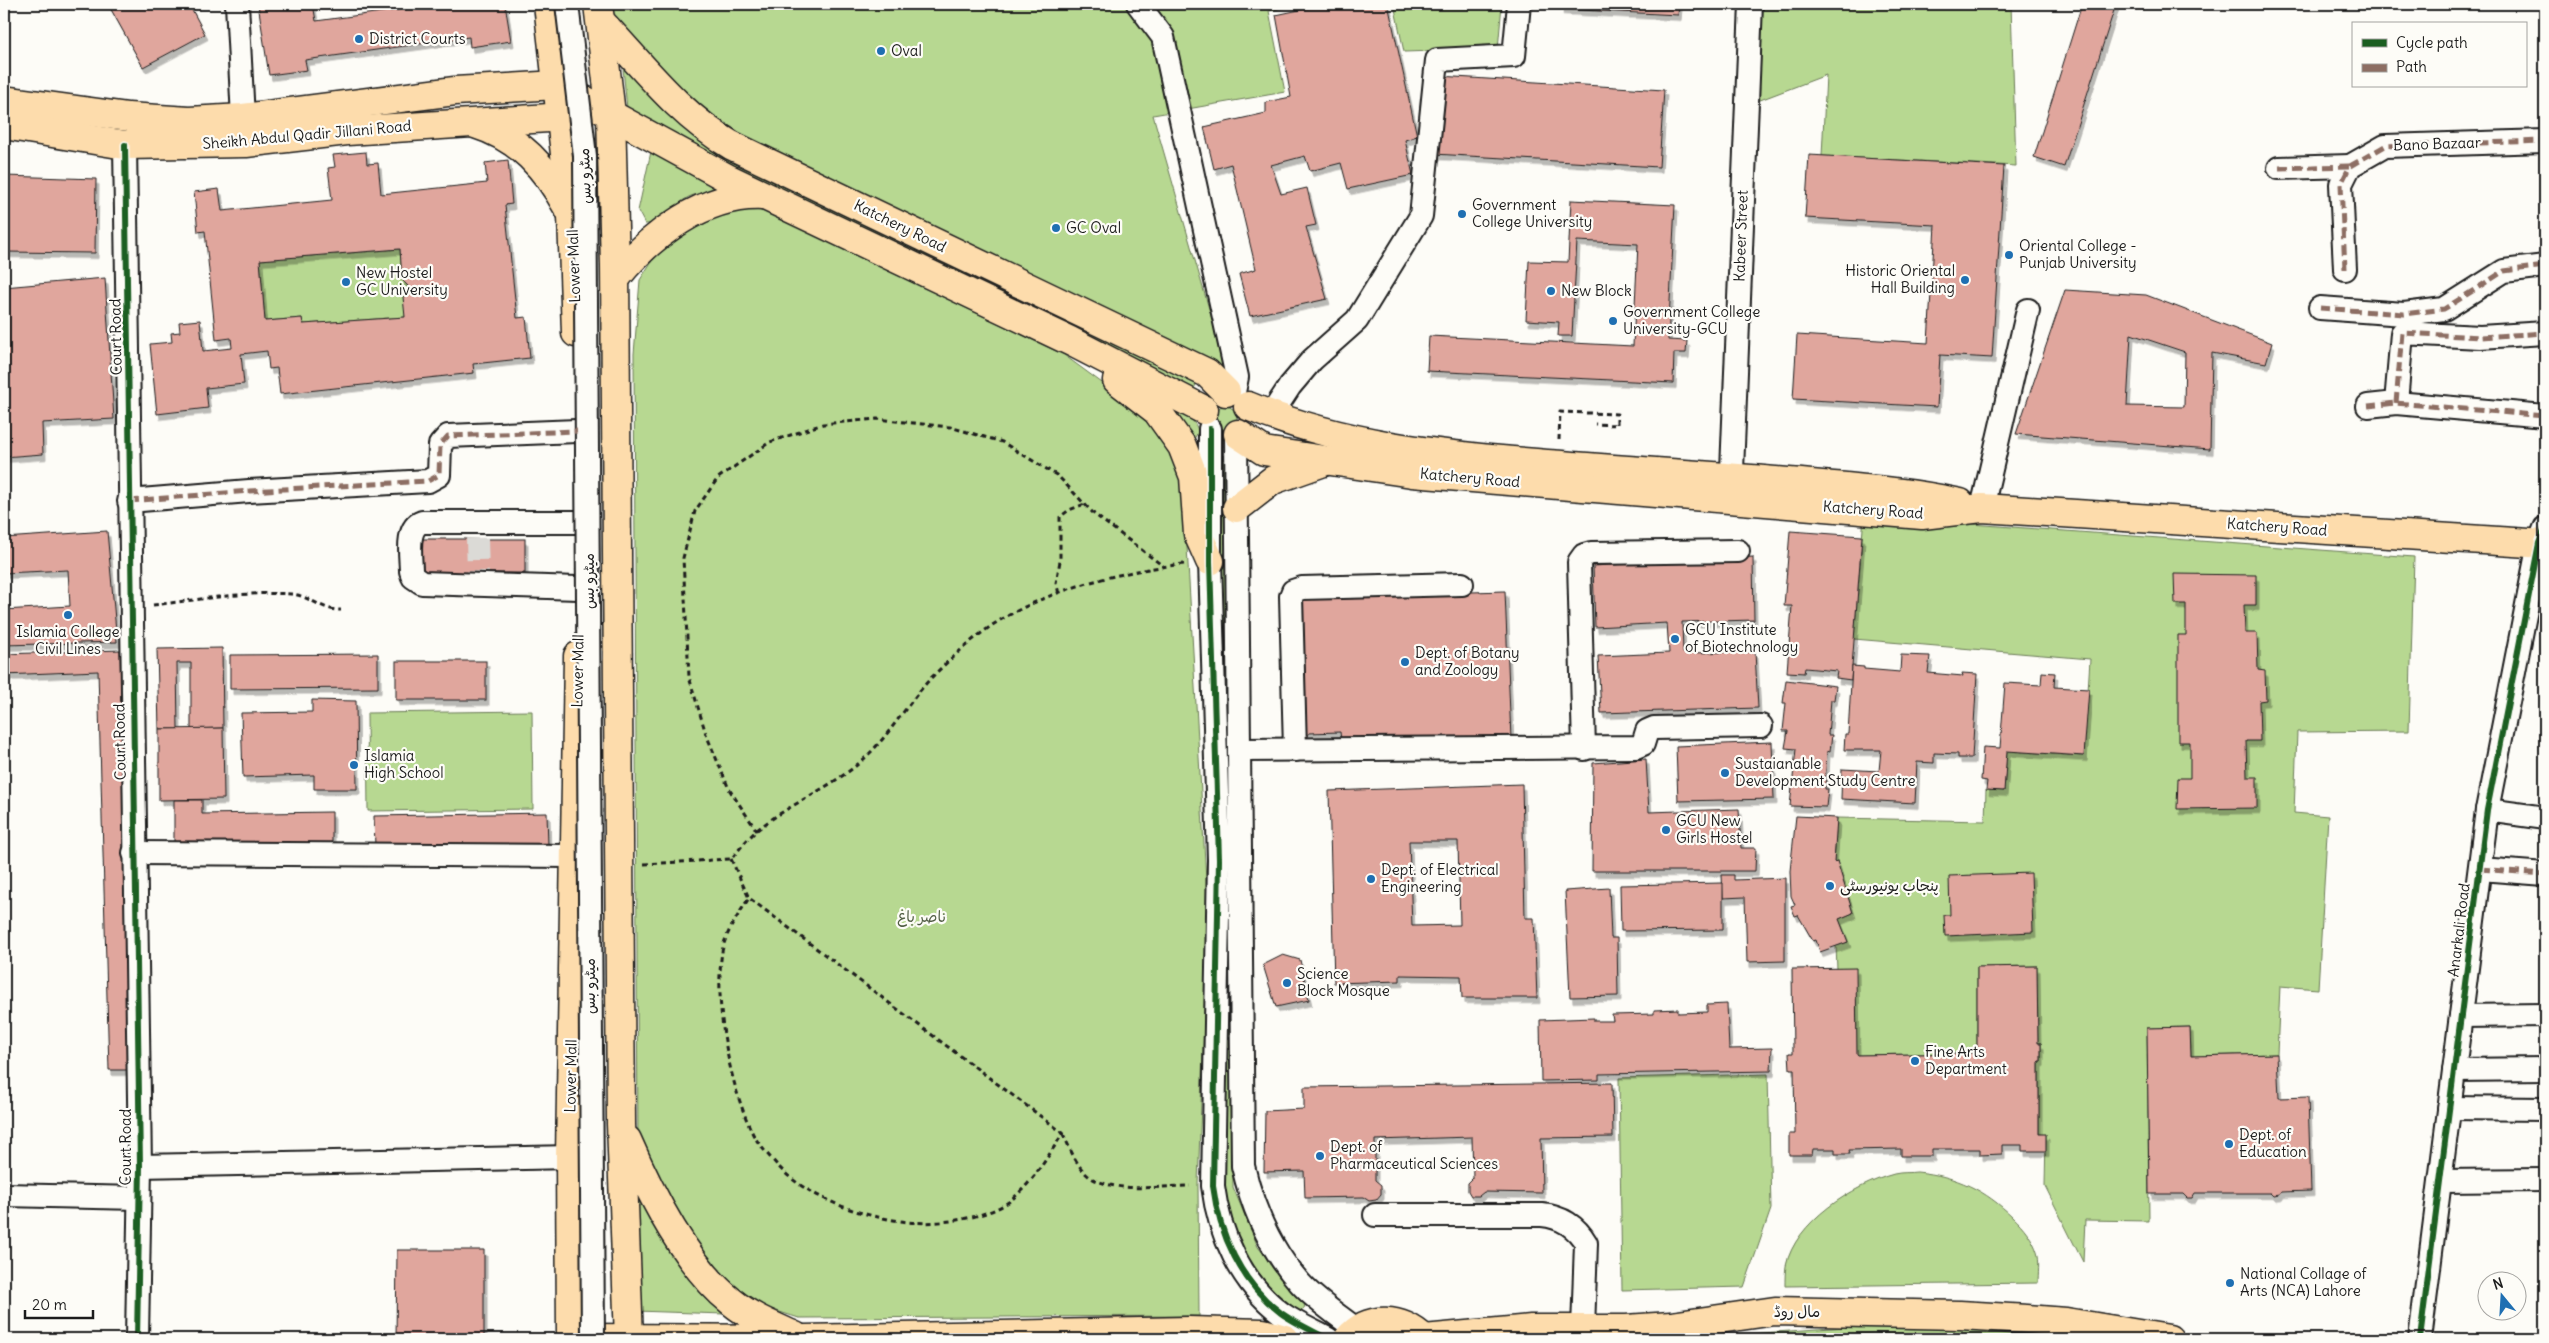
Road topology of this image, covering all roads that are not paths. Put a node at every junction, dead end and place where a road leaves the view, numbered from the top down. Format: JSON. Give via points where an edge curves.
{"nodes":[{"id":1,"x":238,"y":4,"type":"edge"},
{"id":2,"x":548,"y":4,"type":"edge"},
{"id":3,"x":567,"y":4,"type":"edge"},
{"id":4,"x":1138,"y":4,"type":"edge"},
{"id":5,"x":1519,"y":4,"type":"edge"},
{"id":6,"x":1751,"y":4,"type":"edge"},
{"id":7,"x":600,"y":13,"type":"edge"},
{"id":8,"x":557,"y":85,"type":"junction"},
{"id":9,"x":4,"y":100,"type":"edge"},
{"id":10,"x":611,"y":114,"type":"junction"},
{"id":11,"x":243,"y":118,"type":"junction"},
{"id":12,"x":561,"y":118,"type":"junction"},
{"id":13,"x":471,"y":122,"type":"junction"},
{"id":14,"x":4,"y":125,"type":"edge"},
{"id":15,"x":2545,"y":141,"type":"edge"},
{"id":16,"x":125,"y":145,"type":"junction"},
{"id":17,"x":2350,"y":166,"type":"junction"},
{"id":18,"x":2279,"y":168,"type":"dead end"},
{"id":19,"x":764,"y":196,"type":"junction"},
{"id":20,"x":572,"y":216,"type":"junction"},
{"id":21,"x":2545,"y":266,"type":"edge"},
{"id":22,"x":2345,"y":269,"type":"dead end"},
{"id":23,"x":616,"y":278,"type":"junction"},
{"id":24,"x":2320,"y":308,"type":"dead end"},
{"id":25,"x":2028,"y":310,"type":"dead end"},
{"id":26,"x":2545,"y":333,"type":"edge"},
{"id":27,"x":1070,"y":341,"type":"junction"},
{"id":28,"x":1245,"y":401,"type":"junction"},
{"id":29,"x":2396,"y":402,"type":"junction"},
{"id":30,"x":2368,"y":406,"type":"dead end"},
{"id":31,"x":2545,"y":416,"type":"edge"},
{"id":32,"x":1207,"y":420,"type":"junction"},
{"id":33,"x":577,"y":431,"type":"junction"},
{"id":34,"x":1237,"y":434,"type":"junction"},
{"id":35,"x":1327,"y":461,"type":"junction"},
{"id":36,"x":1731,"y":488,"type":"junction"},
{"id":37,"x":129,"y":501,"type":"junction"},
{"id":38,"x":1236,"y":508,"type":"junction"},
{"id":39,"x":1982,"y":508,"type":"junction"},
{"id":40,"x":577,"y":522,"type":"junction"},
{"id":41,"x":2543,"y":538,"type":"edge"},
{"id":42,"x":1738,"y":551,"type":"dead end"},
{"id":43,"x":1210,"y":561,"type":"junction"},
{"id":44,"x":1462,"y":584,"type":"dead end"},
{"id":45,"x":578,"y":588,"type":"junction"},
{"id":46,"x":1761,"y":726,"type":"dead end"},
{"id":47,"x":1584,"y":749,"type":"junction"},
{"id":48,"x":1239,"y":750,"type":"junction"},
{"id":49,"x":1295,"y":750,"type":"junction"},
{"id":50,"x":2487,"y":810,"type":"junction"},
{"id":51,"x":2545,"y":818,"type":"edge"},
{"id":52,"x":134,"y":854,"type":"junction"},
{"id":53,"x":574,"y":856,"type":"junction"},
{"id":54,"x":2480,"y":869,"type":"junction"},
{"id":55,"x":2545,"y":874,"type":"edge"},
{"id":56,"x":2545,"y":1015,"type":"edge"},
{"id":57,"x":2461,"y":1016,"type":"junction"},
{"id":58,"x":2545,"y":1069,"type":"edge"},
{"id":59,"x":2454,"y":1070,"type":"junction"},
{"id":60,"x":2449,"y":1108,"type":"junction"},
{"id":61,"x":2545,"y":1108,"type":"edge"},
{"id":62,"x":621,"y":1124,"type":"junction"},
{"id":63,"x":570,"y":1157,"type":"junction"},
{"id":64,"x":140,"y":1166,"type":"junction"},
{"id":65,"x":2545,"y":1180,"type":"edge"},
{"id":66,"x":2440,"y":1181,"type":"junction"},
{"id":67,"x":4,"y":1195,"type":"edge"},
{"id":68,"x":139,"y":1198,"type":"junction"},
{"id":69,"x":1374,"y":1215,"type":"dead end"},
{"id":70,"x":1582,"y":1329,"type":"junction"},
{"id":71,"x":1352,"y":1335,"type":"edge"},
{"id":72,"x":137,"y":1339,"type":"edge"},
{"id":73,"x":578,"y":1339,"type":"edge"},
{"id":74,"x":629,"y":1339,"type":"edge"},
{"id":75,"x":804,"y":1339,"type":"edge"},
{"id":76,"x":1285,"y":1339,"type":"edge"},
{"id":77,"x":1328,"y":1339,"type":"edge"},
{"id":78,"x":1424,"y":1339,"type":"edge"},
{"id":79,"x":2169,"y":1339,"type":"edge"},
{"id":80,"x":2420,"y":1339,"type":"edge"}],
"edges":[{"from":1,"to":11,"type":"street"},
{"from":2,"to":8,"type":"main road","name":"Lower Mall"},
{"from":3,"to":73,"type":"street","name":"میٹرو بس","bridge":true,"via":[[585,156]]},
{"from":4,"to":28,"type":"street","via":[[1163,38]]},
{"from":5,"to":28,"type":"street","via":[[1514,56],[1437,60],[1421,216],[1358,320],[1312,360],[1290,386]]},
{"from":6,"to":36,"type":"street","name":"Kabeer Street"},
{"from":7,"to":10,"type":"main road"},
{"from":7,"to":28,"type":"main road","name":"Katchery Road","via":[[687,114],[707,131],[1207,373]]},
{"from":8,"to":10,"type":"main road","name":"Katchery Road"},
{"from":8,"to":11,"type":"main road","name":"Sheikh Abdul Qadir Jillani Road","via":[[455,91]]},
{"from":8,"to":12,"type":"main road","name":"Lower Mall"},
{"from":9,"to":11,"type":"main road","name":"Sheikh Abdul Qadir Jillani Road","via":[[128,117],[189,121]]},
{"from":10,"to":12,"type":"main road","name":"Sheikh Abdul Qadir Jillani Road"},
{"from":10,"to":19,"type":"main road","name":"Katchery Road"},
{"from":10,"to":23,"type":"main road"},
{"from":12,"to":13,"type":"main road","name":"Sheikh Abdul Qadir Jillani Road"},
{"from":12,"to":20,"type":"main road","name":"Lower Mall"},
{"from":13,"to":16,"type":"main road","name":"Sheikh Abdul Qadir Jillani Road","via":[[347,131],[246,143]]},
{"from":13,"to":20,"type":"main road","via":[[507,138],[542,167]]},
{"from":14,"to":16,"type":"main road","name":"Sheikh Abdul Qadir Jillani Road"},
{"from":15,"to":17,"type":"street","name":"Bano Bazaar","via":[[2385,146]]},
{"from":16,"to":37,"type":"street","name":"Court Road"},
{"from":17,"to":18,"type":"street"},
{"from":17,"to":22,"type":"street","via":[[2341,184]]},
{"from":19,"to":23,"type":"main road","via":[[744,195],[718,202],[686,217],[658,236]]},
{"from":19,"to":27,"type":"main road","name":"Katchery Road"},
{"from":20,"to":33,"type":"main road","name":"Lower Mall"},
{"from":21,"to":24,"type":"street","via":[[2504,271],[2444,309],[2404,314]]},
{"from":23,"to":62,"type":"main road"},
{"from":25,"to":39,"type":"street"},
{"from":26,"to":29,"type":"street","via":[[2480,337],[2402,333]]},
{"from":27,"to":32,"type":"main road","name":"Katchery Road"},
{"from":27,"to":43,"type":"main road","via":[[1147,401],[1175,434],[1194,477],[1198,534]]},
{"from":28,"to":32,"type":"main road","via":[[1210,399]]},
{"from":28,"to":34,"type":"main road","via":[[1247,424]]},
{"from":28,"to":36,"type":"main road","via":[[1363,440],[1426,452],[1583,467]]},
{"from":29,"to":30,"type":"street"},
{"from":29,"to":31,"type":"street"},
{"from":32,"to":34,"type":"main road","via":[[1222,436]]},
{"from":32,"to":43,"type":"street"},
{"from":33,"to":37,"type":"street","via":[[448,436],[440,444],[439,475],[428,481]]},
{"from":33,"to":40,"type":"main road","name":"Lower Mall"},
{"from":34,"to":35,"type":"main road","name":"Katchery Road","via":[[1264,451]]},
{"from":34,"to":38,"type":"street"},
{"from":35,"to":36,"type":"main road","name":"Katchery Road","via":[[1412,473]]},
{"from":35,"to":38,"type":"main road","via":[[1273,480]]},
{"from":36,"to":39,"type":"main road","name":"Katchery Road","via":[[1919,494]]},
{"from":37,"to":52,"type":"street","name":"Court Road"},
{"from":38,"to":48,"type":"street"},
{"from":39,"to":41,"type":"main road","name":"Katchery Road"},
{"from":40,"to":45,"type":"main road","name":"Lower Mall"},
{"from":40,"to":45,"type":"street","via":[[477,530],[422,522],[415,525],[411,538],[411,571],[413,577],[422,583],[478,579]]},
{"from":41,"to":50,"type":"street","name":"Anarkali Road"},
{"from":42,"to":47,"type":"street","via":[[1591,553],[1579,562]]},
{"from":43,"to":77,"type":"street","via":[[1219,860],[1213,1186],[1220,1226],[1241,1269],[1281,1313]]},
{"from":44,"to":49,"type":"street","via":[[1293,590]]},
{"from":45,"to":53,"type":"main road","name":"Lower Mall"},
{"from":46,"to":47,"type":"street","via":[[1654,728],[1647,731],[1642,744],[1636,747]]},
{"from":47,"to":49,"type":"street"},
{"from":48,"to":49,"type":"street"},
{"from":48,"to":71,"type":"street","via":[[1243,1166],[1261,1225],[1300,1283]]},
{"from":50,"to":51,"type":"street"},
{"from":50,"to":54,"type":"street","name":"Anarkali Road"},
{"from":52,"to":53,"type":"street"},
{"from":52,"to":64,"type":"street","name":"Court Road"},
{"from":53,"to":63,"type":"main road","name":"Lower Mall"},
{"from":54,"to":55,"type":"street"},
{"from":54,"to":57,"type":"street","name":"Anarkali Road"},
{"from":56,"to":57,"type":"street"},
{"from":57,"to":59,"type":"street","name":"Anarkali Road"},
{"from":58,"to":59,"type":"street"},
{"from":59,"to":60,"type":"street","name":"Anarkali Road"},
{"from":60,"to":61,"type":"street"},
{"from":60,"to":66,"type":"street","name":"Anarkali Road"},
{"from":62,"to":74,"type":"main road"},
{"from":62,"to":75,"type":"main road","via":[[649,1190],[708,1280],[744,1311]]},
{"from":63,"to":64,"type":"street"},
{"from":63,"to":73,"type":"main road","name":"Lower Mall"},
{"from":64,"to":68,"type":"street","name":"Court Road"},
{"from":65,"to":66,"type":"street"},
{"from":66,"to":80,"type":"street","name":"Anarkali Road"},
{"from":67,"to":68,"type":"street"},
{"from":68,"to":72,"type":"street","name":"Court Road"},
{"from":69,"to":70,"type":"street","via":[[1558,1217],[1580,1234],[1586,1243]]},
{"from":70,"to":78,"type":"main road","name":"مال روڈ","via":[[1531,1329]]},
{"from":70,"to":79,"type":"main road","name":"مال روڈ","via":[[1671,1326],[1785,1311],[2027,1319]]},
{"from":71,"to":78,"type":"main road","via":[[1368,1324],[1392,1322],[1415,1330]]},
{"from":73,"to":74,"type":"main road"},
{"from":74,"to":75,"type":"main road"},
{"from":75,"to":76,"type":"main road","via":[[1189,1331],[1263,1333]]}]}
